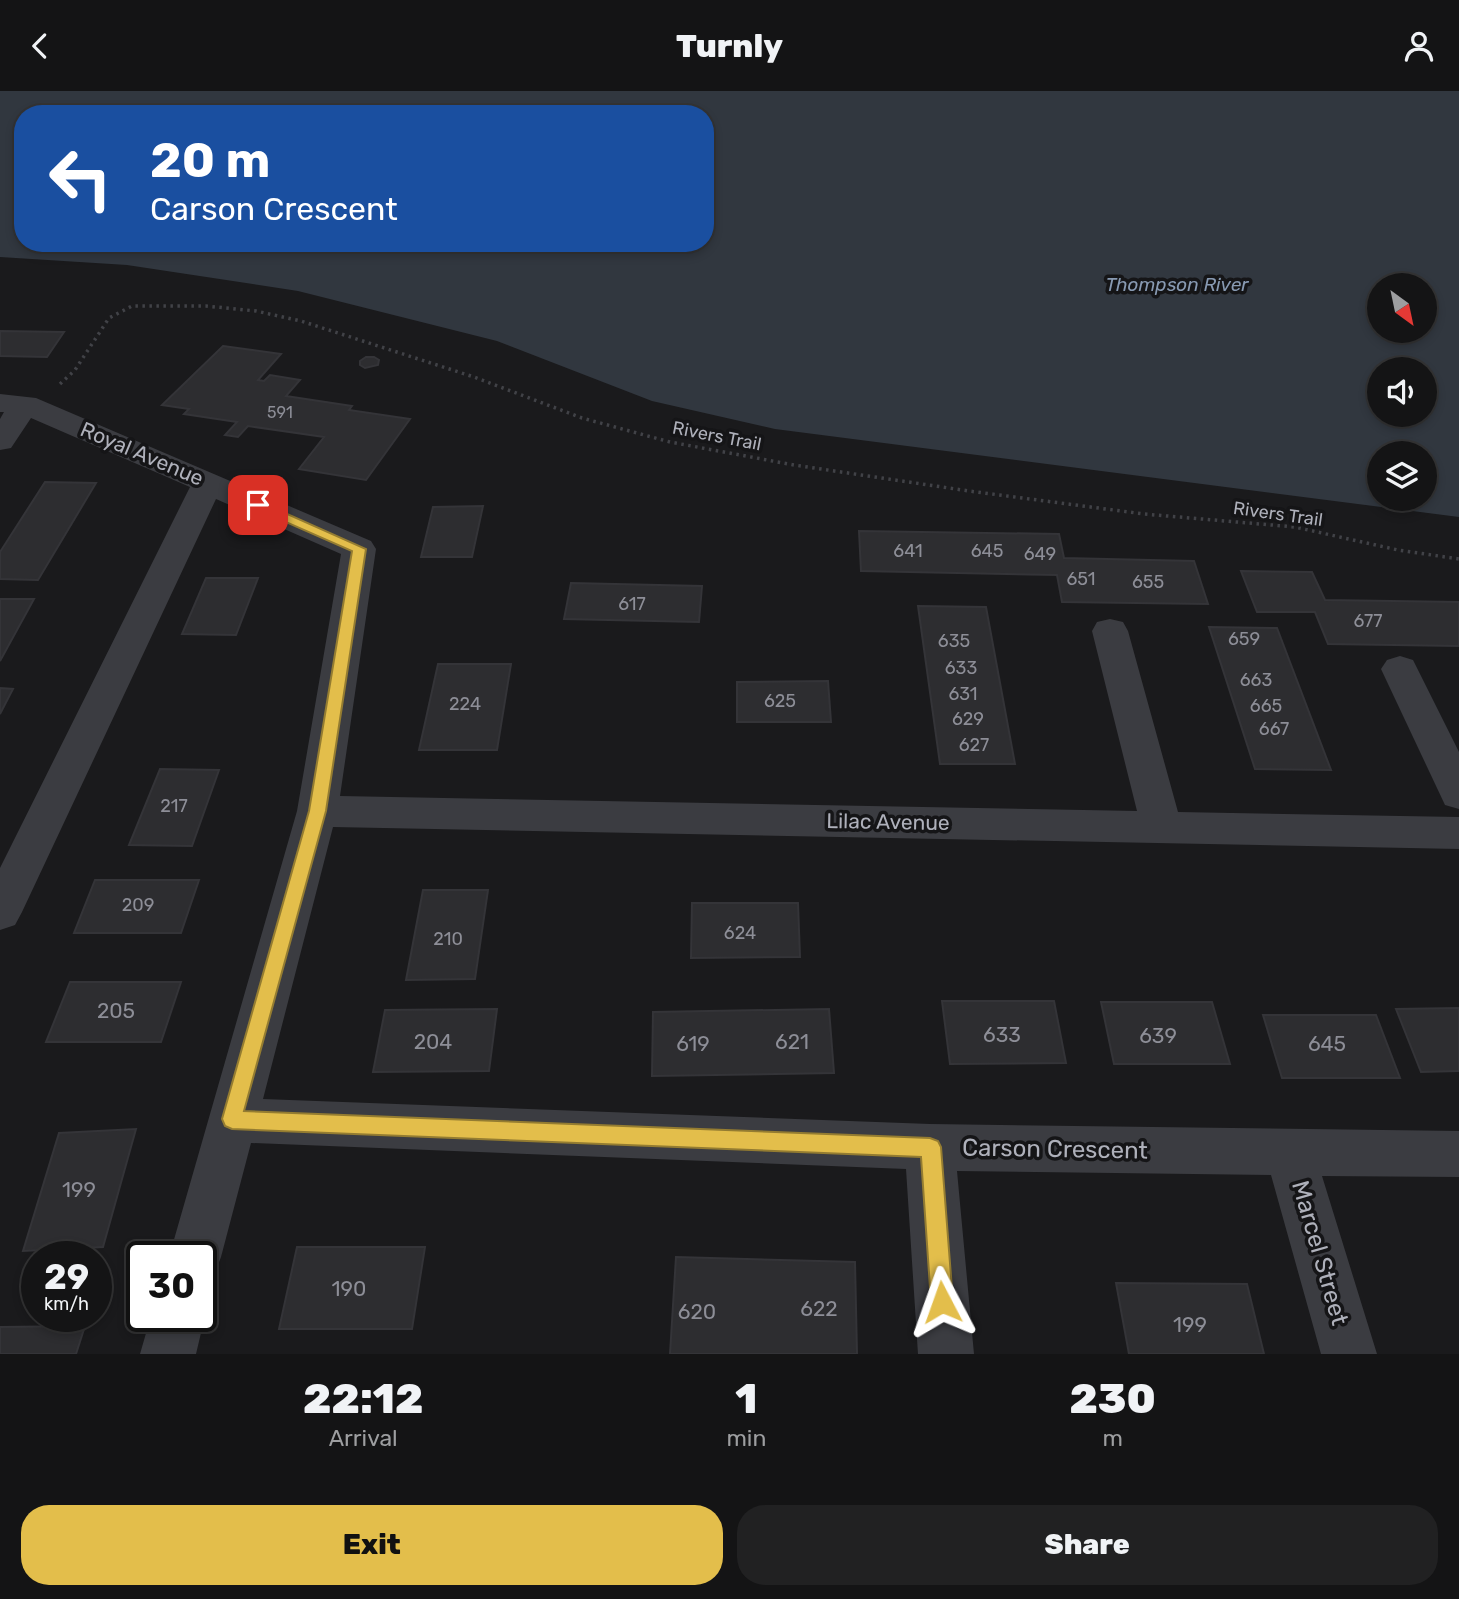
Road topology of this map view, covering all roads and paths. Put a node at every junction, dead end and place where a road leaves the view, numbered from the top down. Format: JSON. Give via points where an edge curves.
{"nodes":[{"id":1,"x":13,"y":404,"type":"edge"},
{"id":2,"x":0,"y":441,"type":"edge"},
{"id":3,"x":208,"y":483,"type":"junction"},
{"id":4,"x":1459,"y":559,"type":"edge"},
{"id":5,"x":1110,"y":631,"type":"dead end"},
{"id":6,"x":1400,"y":669,"type":"dead end"},
{"id":7,"x":1459,"y":794,"type":"edge"},
{"id":8,"x":317,"y":811,"type":"junction"},
{"id":9,"x":1162,"y":827,"type":"junction"},
{"id":10,"x":1459,"y":833,"type":"edge"},
{"id":11,"x":0,"y":912,"type":"edge"},
{"id":12,"x":232,"y":1119,"type":"junction"},
{"id":13,"x":930,"y":1147,"type":"junction"},
{"id":14,"x":1290,"y":1153,"type":"junction"},
{"id":15,"x":1459,"y":1154,"type":"edge"},
{"id":16,"x":199,"y":1241,"type":"edge"},
{"id":17,"x":174,"y":1332,"type":"edge"},
{"id":18,"x":168,"y":1354,"type":"edge"},
{"id":19,"x":946,"y":1354,"type":"edge"},
{"id":20,"x":1349,"y":1354,"type":"edge"}],
"edges":[{"from":1,"to":2,"type":"street"},
{"from":1,"to":3,"type":"street","name":"Royal Avenue"},
{"from":1,"to":4,"type":"path","name":"Rivers Trail","via":[[55,388],[75,370],[109,318],[132,306],[231,309],[301,321],[474,377],[582,418],[670,442],[969,491],[1144,514],[1295,527],[1398,551]]},
{"from":3,"to":8,"type":"street","name":"Royal Avenue","via":[[359,549]]},
{"from":3,"to":11,"type":"street"},
{"from":5,"to":9,"type":"street"},
{"from":6,"to":7,"type":"street"},
{"from":8,"to":9,"type":"street","name":"Lilac Avenue"},
{"from":8,"to":12,"type":"street"},
{"from":9,"to":10,"type":"street","name":"Lilac Avenue"},
{"from":12,"to":13,"type":"street","name":"Carson Crescent"},
{"from":12,"to":16,"type":"street"},
{"from":13,"to":14,"type":"street","name":"Carson Crescent"},
{"from":13,"to":19,"type":"street"},
{"from":14,"to":15,"type":"street","name":"Carson Crescent"},
{"from":14,"to":20,"type":"street","name":"Marcel Street"},
{"from":17,"to":18,"type":"street"}]}
